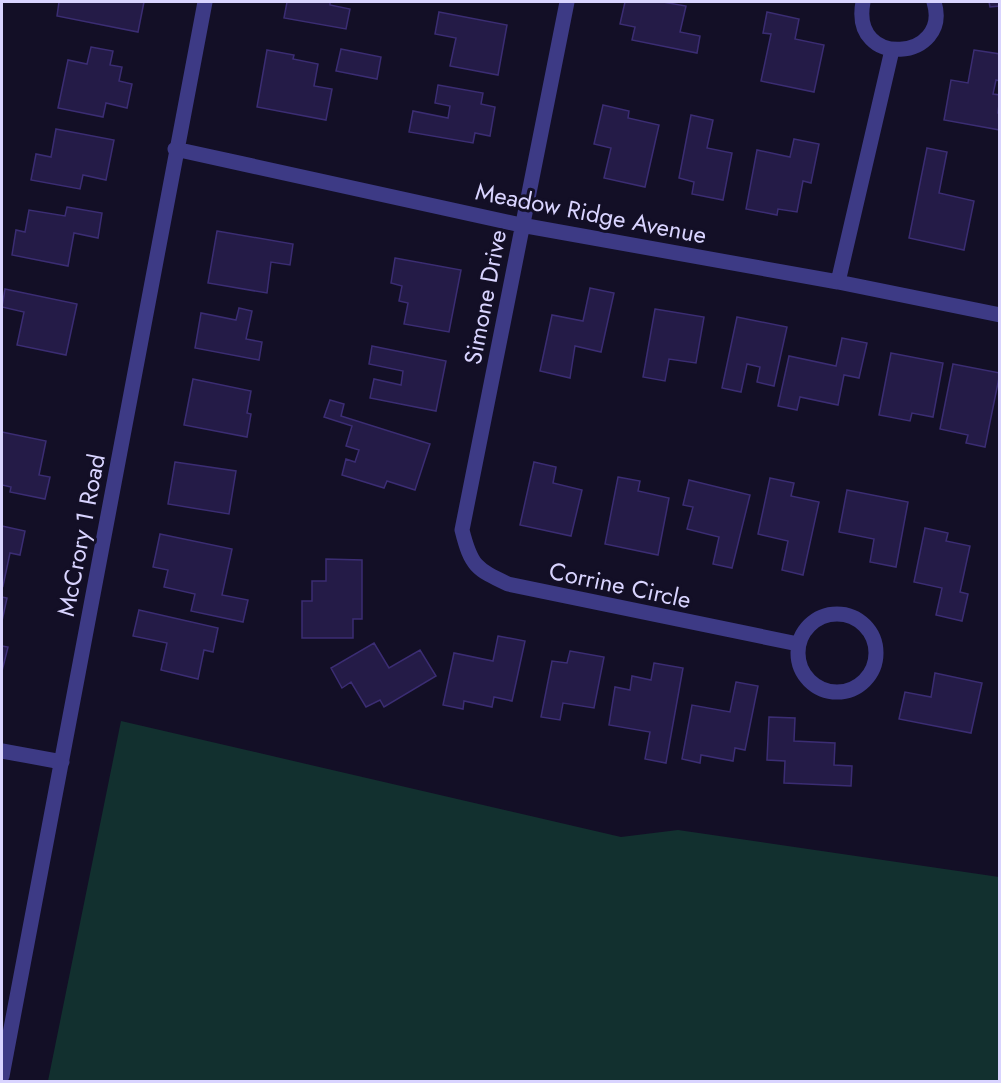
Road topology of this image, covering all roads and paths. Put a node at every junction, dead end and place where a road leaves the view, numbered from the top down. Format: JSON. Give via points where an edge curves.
{"nodes":[{"id":1,"x":205,"y":2,"type":"edge"},
{"id":2,"x":567,"y":2,"type":"edge"},
{"id":3,"x":863,"y":2,"type":"edge"},
{"id":4,"x":934,"y":2,"type":"edge"},
{"id":5,"x":892,"y":50,"type":"junction"},
{"id":6,"x":176,"y":149,"type":"junction"},
{"id":7,"x":521,"y":225,"type":"junction"},
{"id":8,"x":838,"y":282,"type":"junction"},
{"id":9,"x":999,"y":315,"type":"edge"},
{"id":10,"x":462,"y":530,"type":"joint"},
{"id":11,"x":798,"y":644,"type":"junction"},
{"id":12,"x":2,"y":751,"type":"edge"},
{"id":13,"x":62,"y":762,"type":"junction"},
{"id":14,"x":2,"y":1076,"type":"edge"}],
"edges":[{"from":1,"to":6,"type":"street","name":"McCrory 1 Road"},
{"from":2,"to":7,"type":"street","name":"Simone Drive"},
{"from":3,"to":5,"type":"street","via":[[863,27],[880,46]]},
{"from":4,"to":5,"type":"street","via":[[936,17],[926,38],[910,48]]},
{"from":5,"to":8,"type":"street"},
{"from":6,"to":7,"type":"street","name":"Meadow Ridge Avenue"},
{"from":6,"to":13,"type":"street","name":"McCrory 1 Road"},
{"from":7,"to":8,"type":"street","name":"Meadow Ridge Avenue"},
{"from":7,"to":10,"type":"street","name":"Simone Drive"},
{"from":8,"to":9,"type":"street","name":"Meadow Ridge Avenue"},
{"from":10,"to":11,"type":"street","name":"Corrine Circle","via":[[467,552],[480,571],[508,584]]},
{"from":11,"to":11,"type":"street","via":[[801,670],[820,689],[847,691],[868,677],[874,666],[876,653],[869,630],[848,616],[824,616],[813,622]]},
{"from":12,"to":13,"type":"street"},
{"from":13,"to":14,"type":"street","name":"McCrory 1 Road"}]}
